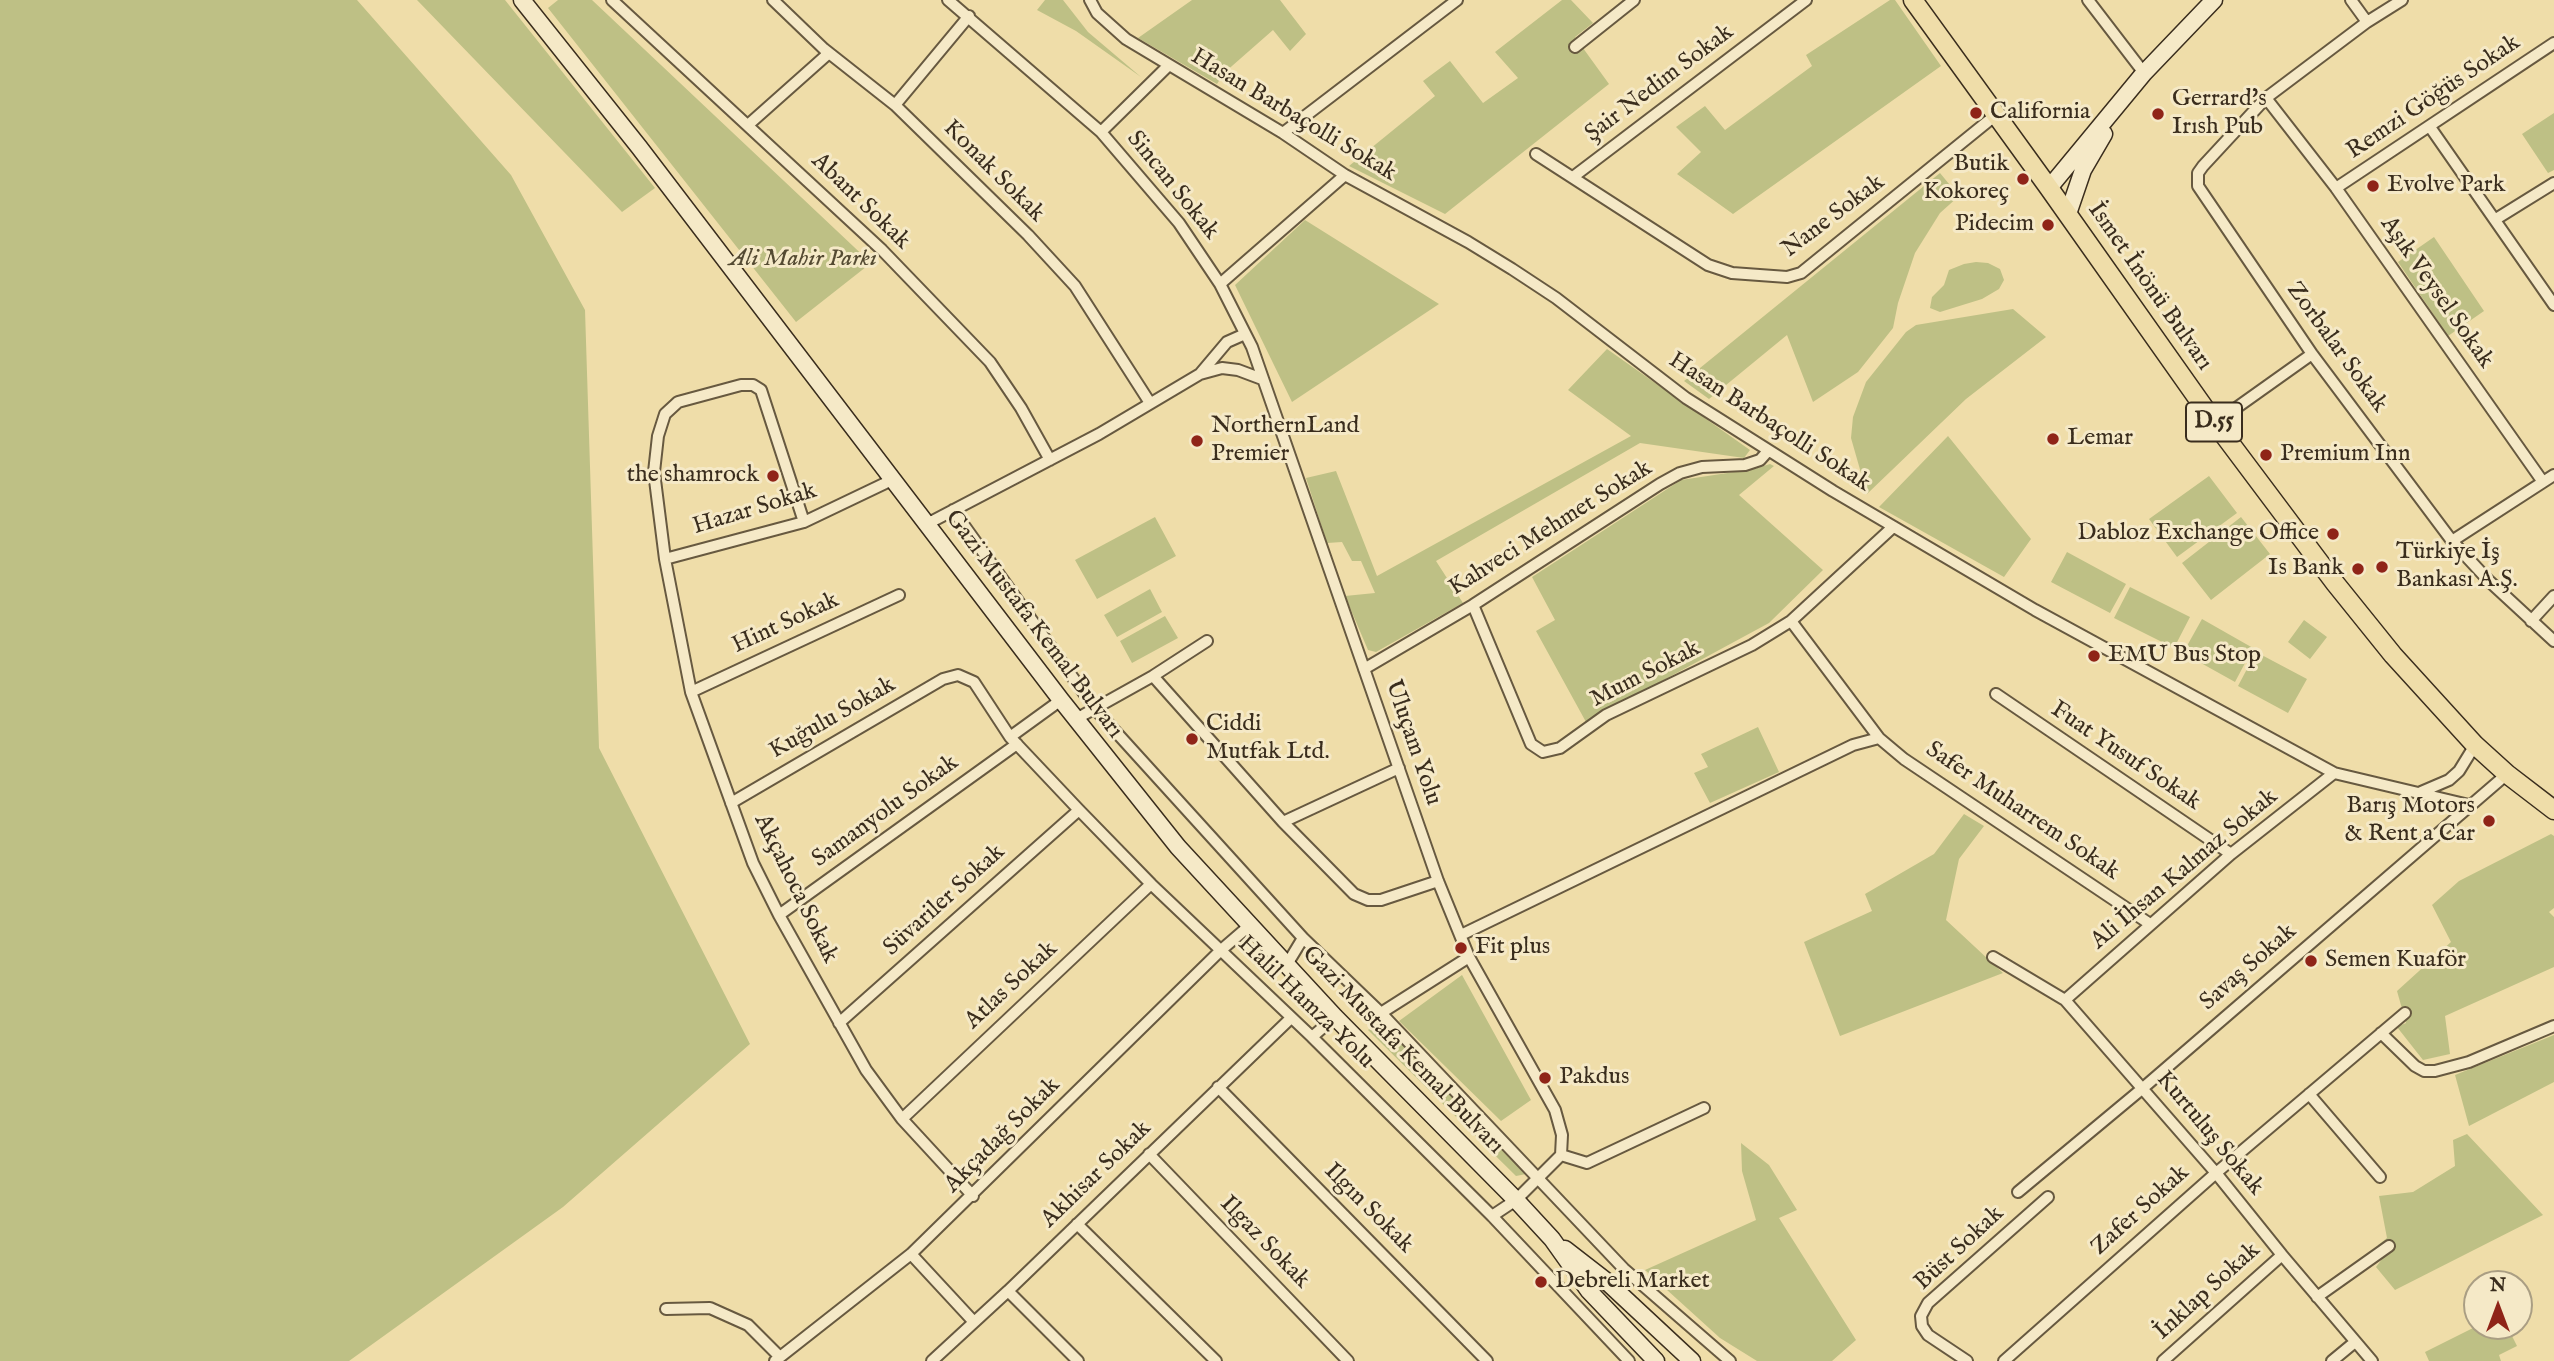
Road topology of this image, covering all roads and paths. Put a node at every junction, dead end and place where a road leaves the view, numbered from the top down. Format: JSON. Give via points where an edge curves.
{"nodes":[{"id":1,"x":522,"y":0,"type":"edge"},
{"id":2,"x":612,"y":0,"type":"edge"},
{"id":3,"x":773,"y":0,"type":"edge"},
{"id":4,"x":1090,"y":0,"type":"edge"},
{"id":5,"x":1457,"y":0,"type":"edge"},
{"id":6,"x":1634,"y":0,"type":"edge"},
{"id":7,"x":1806,"y":0,"type":"edge"},
{"id":8,"x":1913,"y":0,"type":"edge"},
{"id":9,"x":2088,"y":0,"type":"edge"},
{"id":10,"x":2214,"y":0,"type":"edge"},
{"id":11,"x":2351,"y":0,"type":"edge"},
{"id":12,"x":2402,"y":0,"type":"edge"},
{"id":13,"x":952,"y":1,"type":"edge"},
{"id":14,"x":969,"y":16,"type":"junction"},
{"id":15,"x":2367,"y":22,"type":"junction"},
{"id":16,"x":2554,"y":43,"type":"edge"},
{"id":17,"x":1575,"y":47,"type":"dead end"},
{"id":18,"x":829,"y":53,"type":"junction"},
{"id":19,"x":1168,"y":66,"type":"junction"},
{"id":20,"x":2144,"y":73,"type":"junction"},
{"id":21,"x":2266,"y":98,"type":"junction"},
{"id":22,"x":2124,"y":99,"type":"junction"},
{"id":23,"x":895,"y":105,"type":"junction"},
{"id":24,"x":1997,"y":114,"type":"junction"},
{"id":25,"x":748,"y":125,"type":"junction"},
{"id":26,"x":2430,"y":127,"type":"junction"},
{"id":27,"x":1101,"y":132,"type":"junction"},
{"id":28,"x":1283,"y":133,"type":"junction"},
{"id":29,"x":1536,"y":154,"type":"dead end"},
{"id":30,"x":1345,"y":175,"type":"junction"},
{"id":31,"x":1573,"y":177,"type":"junction"},
{"id":32,"x":2554,"y":183,"type":"edge"},
{"id":33,"x":2049,"y":188,"type":"junction"},
{"id":34,"x":2336,"y":188,"type":"junction"},
{"id":35,"x":2068,"y":214,"type":"junction"},
{"id":36,"x":2496,"y":219,"type":"junction"},
{"id":37,"x":1220,"y":284,"type":"junction"},
{"id":38,"x":2554,"y":305,"type":"edge"},
{"id":39,"x":1245,"y":334,"type":"junction"},
{"id":40,"x":2312,"y":354,"type":"junction"},
{"id":41,"x":1200,"y":374,"type":"junction"},
{"id":42,"x":1262,"y":379,"type":"junction"},
{"id":43,"x":1150,"y":403,"type":"junction"},
{"id":44,"x":2215,"y":423,"type":"junction"},
{"id":45,"x":1768,"y":451,"type":"junction"},
{"id":46,"x":1050,"y":460,"type":"junction"},
{"id":47,"x":2554,"y":475,"type":"edge"},
{"id":48,"x":894,"y":479,"type":"junction"},
{"id":49,"x":2543,"y":482,"type":"junction"},
{"id":50,"x":953,"y":510,"type":"junction"},
{"id":51,"x":804,"y":522,"type":"junction"},
{"id":52,"x":927,"y":524,"type":"junction"},
{"id":53,"x":1893,"y":527,"type":"junction"},
{"id":54,"x":2452,"y":541,"type":"junction"},
{"id":55,"x":665,"y":559,"type":"junction"},
{"id":56,"x":899,"y":594,"type":"dead end"},
{"id":57,"x":2554,"y":596,"type":"edge"},
{"id":58,"x":1473,"y":605,"type":"junction"},
{"id":59,"x":1791,"y":621,"type":"junction"},
{"id":60,"x":2531,"y":621,"type":"junction"},
{"id":61,"x":1207,"y":641,"type":"dead end"},
{"id":62,"x":2554,"y":641,"type":"edge"},
{"id":63,"x":1364,"y":669,"type":"junction"},
{"id":64,"x":958,"y":675,"type":"joint"},
{"id":65,"x":1153,"y":677,"type":"junction"},
{"id":66,"x":691,"y":692,"type":"junction"},
{"id":67,"x":1996,"y":694,"type":"dead end"},
{"id":68,"x":1061,"y":700,"type":"junction"},
{"id":69,"x":1096,"y":710,"type":"junction"},
{"id":70,"x":1076,"y":719,"type":"junction"},
{"id":71,"x":1879,"y":738,"type":"junction"},
{"id":72,"x":1013,"y":741,"type":"junction"},
{"id":73,"x":2475,"y":745,"type":"junction"},
{"id":74,"x":1399,"y":768,"type":"junction"},
{"id":75,"x":2334,"y":773,"type":"junction"},
{"id":76,"x":2507,"y":774,"type":"junction"},
{"id":77,"x":2418,"y":793,"type":"junction"},
{"id":78,"x":731,"y":803,"type":"junction"},
{"id":79,"x":2469,"y":804,"type":"junction"},
{"id":80,"x":1079,"y":810,"type":"junction"},
{"id":81,"x":2554,"y":810,"type":"edge"},
{"id":82,"x":1283,"y":822,"type":"junction"},
{"id":83,"x":2231,"y":854,"type":"junction"},
{"id":84,"x":1438,"y":881,"type":"junction"},
{"id":85,"x":1151,"y":884,"type":"junction"},
{"id":86,"x":779,"y":915,"type":"junction"},
{"id":87,"x":2150,"y":924,"type":"junction"},
{"id":88,"x":1249,"y":926,"type":"junction"},
{"id":89,"x":1461,"y":936,"type":"junction"},
{"id":90,"x":1303,"y":938,"type":"junction"},
{"id":91,"x":1220,"y":951,"type":"junction"},
{"id":92,"x":1469,"y":957,"type":"junction"},
{"id":93,"x":1993,"y":957,"type":"dead end"},
{"id":94,"x":1286,"y":966,"type":"junction"},
{"id":95,"x":2065,"y":1000,"type":"junction"},
{"id":96,"x":1381,"y":1013,"type":"junction"},
{"id":97,"x":2405,"y":1013,"type":"dead end"},
{"id":98,"x":1335,"y":1017,"type":"junction"},
{"id":99,"x":1291,"y":1018,"type":"junction"},
{"id":100,"x":839,"y":1023,"type":"junction"},
{"id":101,"x":2554,"y":1026,"type":"edge"},
{"id":102,"x":2381,"y":1033,"type":"junction"},
{"id":103,"x":1312,"y":1037,"type":"junction"},
{"id":104,"x":1218,"y":1087,"type":"junction"},
{"id":105,"x":2143,"y":1088,"type":"junction"},
{"id":106,"x":2309,"y":1094,"type":"junction"},
{"id":107,"x":1704,"y":1108,"type":"dead end"},
{"id":108,"x":901,"y":1119,"type":"junction"},
{"id":109,"x":1149,"y":1154,"type":"junction"},
{"id":110,"x":1561,"y":1155,"type":"junction"},
{"id":111,"x":2216,"y":1173,"type":"junction"},
{"id":112,"x":2038,"y":1176,"type":"junction"},
{"id":113,"x":2380,"y":1177,"type":"dead end"},
{"id":114,"x":1538,"y":1179,"type":"junction"},
{"id":115,"x":2018,"y":1192,"type":"dead end"},
{"id":116,"x":973,"y":1196,"type":"junction"},
{"id":117,"x":1516,"y":1200,"type":"junction"},
{"id":118,"x":1492,"y":1216,"type":"junction"},
{"id":119,"x":1077,"y":1224,"type":"junction"},
{"id":120,"x":1552,"y":1239,"type":"junction"},
{"id":121,"x":2389,"y":1247,"type":"dead end"},
{"id":122,"x":911,"y":1254,"type":"junction"},
{"id":123,"x":2281,"y":1255,"type":"junction"},
{"id":124,"x":1614,"y":1259,"type":"junction"},
{"id":125,"x":1598,"y":1274,"type":"junction"},
{"id":126,"x":1008,"y":1291,"type":"junction"},
{"id":127,"x":2317,"y":1297,"type":"junction"},
{"id":128,"x":666,"y":1309,"type":"dead end"},
{"id":129,"x":974,"y":1322,"type":"junction"},
{"id":130,"x":2355,"y":1342,"type":"junction"},
{"id":131,"x":778,"y":1359,"type":"edge"},
{"id":132,"x":937,"y":1360,"type":"edge"},
{"id":133,"x":1078,"y":1361,"type":"edge"},
{"id":134,"x":1216,"y":1361,"type":"edge"},
{"id":135,"x":1348,"y":1361,"type":"edge"},
{"id":136,"x":1487,"y":1361,"type":"edge"},
{"id":137,"x":1629,"y":1361,"type":"edge"},
{"id":138,"x":1656,"y":1361,"type":"edge"},
{"id":139,"x":1692,"y":1361,"type":"edge"},
{"id":140,"x":1730,"y":1361,"type":"edge"},
{"id":141,"x":1967,"y":1361,"type":"edge"},
{"id":142,"x":2004,"y":1361,"type":"edge"},
{"id":143,"x":2162,"y":1361,"type":"edge"},
{"id":144,"x":2332,"y":1361,"type":"edge"},
{"id":145,"x":2372,"y":1361,"type":"edge"}],
"edges":[{"from":1,"to":48,"type":"main road","name":"Gazi Mustafa Kemal Bulvarı"},
{"from":2,"to":25,"type":"street","name":"Abant Sokak"},
{"from":3,"to":18,"type":"street","name":"Konak Sokak"},
{"from":4,"to":19,"type":"street","name":"Hasan Barbaçolli Sokak","via":[[1126,40]]},
{"from":5,"to":28,"type":"street"},
{"from":6,"to":17,"type":"street"},
{"from":7,"to":31,"type":"street","name":"Şair Nedim Sokak"},
{"from":8,"to":24,"type":"main road","name":"İsmet İnönü Bulvarı","number":"D.55"},
{"from":9,"to":20,"type":"street"},
{"from":10,"to":20,"type":"main road"},
{"from":11,"to":15,"type":"street"},
{"from":12,"to":15,"type":"street"},
{"from":13,"to":14,"type":"street","name":"Sincan Sokak"},
{"from":14,"to":23,"type":"street"},
{"from":14,"to":27,"type":"street","name":"Sincan Sokak"},
{"from":15,"to":21,"type":"street"},
{"from":16,"to":26,"type":"street","name":"Remzi Göğüs Sokak"},
{"from":18,"to":23,"type":"street","name":"Konak Sokak"},
{"from":18,"to":25,"type":"street"},
{"from":19,"to":27,"type":"street"},
{"from":19,"to":28,"type":"street","name":"Hasan Barbaçolli Sokak"},
{"from":20,"to":22,"type":"main road"},
{"from":21,"to":34,"type":"street","name":"Aşık Veysel Sokak"},
{"from":21,"to":40,"type":"street","name":"Zorbalar Sokak","via":[[2198,173],[2198,186]]},
{"from":22,"to":33,"type":"main road"},
{"from":22,"to":35,"type":"main road","via":[[2083,170]]},
{"from":23,"to":43,"type":"street","name":"Konak Sokak","via":[[1074,286]]},
{"from":24,"to":31,"type":"street","name":"Nane Sokak","via":[[1801,273],[1787,277],[1732,273],[1708,265]]},
{"from":24,"to":33,"type":"main road","name":"İsmet İnönü Bulvarı","number":"D.55"},
{"from":25,"to":46,"type":"street","name":"Abant Sokak","via":[[882,250],[990,362]]},
{"from":26,"to":34,"type":"street","name":"Remzi Göğüs Sokak"},
{"from":26,"to":36,"type":"street"},
{"from":27,"to":37,"type":"street","name":"Sincan Sokak","via":[[1179,223]]},
{"from":28,"to":30,"type":"street","name":"Hasan Barbaçolli Sokak"},
{"from":29,"to":31,"type":"street","name":"Nane Sokak"},
{"from":30,"to":37,"type":"street"},
{"from":30,"to":45,"type":"street","name":"Hasan Barbaçolli Sokak","via":[[1512,269],[1686,398]]},
{"from":32,"to":36,"type":"street"},
{"from":33,"to":35,"type":"main road","name":"İsmet İnönü Bulvarı","number":"D.55"},
{"from":34,"to":49,"type":"street","name":"Aşık Veysel Sokak"},
{"from":35,"to":44,"type":"main road","name":"İsmet İnönü Bulvarı","number":"D.55"},
{"from":36,"to":38,"type":"street"},
{"from":37,"to":39,"type":"street","name":"Sincan Sokak"},
{"from":39,"to":41,"type":"street","via":[[1227,342]]},
{"from":39,"to":42,"type":"street","name":"Uluçam Yolu"},
{"from":40,"to":44,"type":"street"},
{"from":40,"to":54,"type":"street","name":"Zorbalar Sokak"},
{"from":41,"to":42,"type":"street","via":[[1222,368]]},
{"from":41,"to":43,"type":"street"},
{"from":42,"to":63,"type":"street","name":"Uluçam Yolu"},
{"from":43,"to":46,"type":"street"},
{"from":44,"to":73,"type":"main road","name":"İsmet İnönü Bulvarı","number":"D.55","via":[[2393,655]]},
{"from":45,"to":53,"type":"street","name":"Hasan Barbaçolli Sokak"},
{"from":45,"to":58,"type":"street","name":"Kahveci Mehmet Sokak","via":[[1760,460],[1745,465],[1680,473]]},
{"from":46,"to":50,"type":"street"},
{"from":47,"to":49,"type":"street"},
{"from":48,"to":51,"type":"street","name":"Hazar Sokak"},
{"from":48,"to":52,"type":"main road","name":"Gazi Mustafa Kemal Bulvarı"},
{"from":49,"to":54,"type":"street"},
{"from":50,"to":52,"type":"street"},
{"from":50,"to":69,"type":"street"},
{"from":51,"to":55,"type":"street","name":"Hazar Sokak"},
{"from":51,"to":55,"type":"street","name":"Akçahoca Sokak","via":[[761,390],[741,385],[678,402],[665,414],[654,472]]},
{"from":52,"to":68,"type":"main road","name":"Gazi Mustafa Kemal Bulvarı"},
{"from":53,"to":59,"type":"street","name":"Mum Sokak"},
{"from":53,"to":75,"type":"street","name":"Hasan Barbaçolli Sokak"},
{"from":54,"to":60,"type":"street","name":"Zorbalar Sokak"},
{"from":55,"to":66,"type":"street","name":"Akçahoca Sokak"},
{"from":56,"to":66,"type":"street","name":"Hint Sokak"},
{"from":57,"to":60,"type":"street"},
{"from":58,"to":59,"type":"street","name":"Mum Sokak","via":[[1531,744],[1543,752],[1560,748],[1606,715],[1752,645]]},
{"from":58,"to":63,"type":"street","name":"Kahveci Mehmet Sokak"},
{"from":59,"to":71,"type":"street","name":"Safer Muharrem Sokak"},
{"from":60,"to":62,"type":"street","name":"Zorbalar Sokak"},
{"from":61,"to":65,"type":"street"},
{"from":63,"to":74,"type":"street","name":"Uluçam Yolu"},
{"from":64,"to":72,"type":"street","name":"Halil Hamza Yolu","via":[[974,682]]},
{"from":64,"to":78,"type":"street","name":"Kuğulu Sokak","via":[[943,679]]},
{"from":65,"to":69,"type":"street"},
{"from":65,"to":82,"type":"street"},
{"from":66,"to":78,"type":"street","name":"Akçahoca Sokak"},
{"from":67,"to":83,"type":"street","name":"Fuat Yusuf Sokak"},
{"from":68,"to":70,"type":"main road","name":"Gazi Mustafa Kemal Bulvarı"},
{"from":68,"to":72,"type":"street","name":"Samanyolu Sokak"},
{"from":69,"to":70,"type":"street"},
{"from":69,"to":90,"type":"street"},
{"from":70,"to":88,"type":"main road","name":"Gazi Mustafa Kemal Bulvarı","via":[[1178,847]]},
{"from":71,"to":87,"type":"street","name":"Safer Muharrem Sokak"},
{"from":71,"to":89,"type":"street","via":[[1853,745]]},
{"from":72,"to":80,"type":"street","name":"Halil Hamza Yolu"},
{"from":72,"to":86,"type":"street","name":"Samanyolu Sokak"},
{"from":73,"to":76,"type":"main road","name":"İsmet İnönü Bulvarı","number":"D.55"},
{"from":73,"to":77,"type":"street","via":[[2449,780]]},
{"from":74,"to":82,"type":"street"},
{"from":74,"to":84,"type":"street","name":"Uluçam Yolu"},
{"from":75,"to":77,"type":"street","name":"Hasan Barbaçolli Sokak"},
{"from":75,"to":83,"type":"street","name":"Ali İhsan Kalmaz Sokak"},
{"from":76,"to":79,"type":"street","name":"Savaş Sokak"},
{"from":76,"to":81,"type":"main road","name":"İsmet İnönü Bulvarı","number":"D.55"},
{"from":77,"to":79,"type":"street","name":"Hasan Barbaçolli Sokak"},
{"from":78,"to":86,"type":"street","name":"Akçahoca Sokak"},
{"from":79,"to":105,"type":"street","name":"Savaş Sokak"},
{"from":80,"to":85,"type":"street","name":"Halil Hamza Yolu"},
{"from":80,"to":100,"type":"street","name":"Süvariler Sokak"},
{"from":82,"to":84,"type":"street","via":[[1354,894],[1368,901]]},
{"from":83,"to":87,"type":"street","name":"Ali İhsan Kalmaz Sokak"},
{"from":84,"to":89,"type":"street","name":"Uluçam Yolu"},
{"from":85,"to":91,"type":"street","name":"Halil Hamza Yolu"},
{"from":85,"to":108,"type":"street","name":"Atlas Sokak"},
{"from":86,"to":100,"type":"street","name":"Akçahoca Sokak"},
{"from":87,"to":95,"type":"street","name":"Ali İhsan Kalmaz Sokak"},
{"from":88,"to":91,"type":"street","name":"Akçadağ Sokak"},
{"from":88,"to":94,"type":"main road","name":"Gazi Mustafa Kemal Bulvarı"},
{"from":89,"to":92,"type":"street","name":"Uluçam Yolu"},
{"from":90,"to":94,"type":"street"},
{"from":90,"to":96,"type":"street"},
{"from":91,"to":99,"type":"street","name":"Halil Hamza Yolu"},
{"from":91,"to":116,"type":"street","name":"Akçadağ Sokak"},
{"from":92,"to":96,"type":"street"},
{"from":92,"to":110,"type":"street","name":"Uluçam Yolu","via":[[1555,1110],[1562,1135]]},
{"from":93,"to":95,"type":"street","name":"Kurtuluş Sokak"},
{"from":94,"to":98,"type":"main road","name":"Gazi Mustafa Kemal Bulvarı"},
{"from":95,"to":105,"type":"street","name":"Kurtuluş Sokak"},
{"from":96,"to":114,"type":"street"},
{"from":97,"to":102,"type":"street","name":"Zafer Sokak"},
{"from":98,"to":103,"type":"street"},
{"from":98,"to":117,"type":"main road","name":"Gazi Mustafa Kemal Bulvarı"},
{"from":99,"to":103,"type":"street","name":"Halil Hamza Yolu"},
{"from":99,"to":104,"type":"street","name":"Akhisar Sokak"},
{"from":100,"to":108,"type":"street","name":"Akçahoca Sokak"},
{"from":101,"to":102,"type":"street","via":[[2469,1062],[2435,1071],[2415,1066]]},
{"from":102,"to":106,"type":"street","name":"Zafer Sokak"},
{"from":103,"to":118,"type":"street","name":"Halil Hamza Yolu"},
{"from":104,"to":109,"type":"street","name":"Akhisar Sokak"},
{"from":104,"to":136,"type":"street","name":"Ilgın Sokak"},
{"from":105,"to":111,"type":"street","name":"Kurtuluş Sokak"},
{"from":105,"to":112,"type":"street","name":"Savaş Sokak"},
{"from":106,"to":111,"type":"street","name":"Zafer Sokak"},
{"from":106,"to":113,"type":"street"},
{"from":107,"to":110,"type":"street","via":[[1587,1163]]},
{"from":108,"to":116,"type":"street","name":"Akçahoca Sokak"},
{"from":109,"to":119,"type":"street","name":"Akhisar Sokak"},
{"from":109,"to":135,"type":"street","name":"Ilgaz Sokak"},
{"from":110,"to":114,"type":"street"},
{"from":111,"to":123,"type":"street","name":"Kurtuluş Sokak"},
{"from":111,"to":142,"type":"street","name":"Zafer Sokak"},
{"from":112,"to":115,"type":"street","name":"Savaş Sokak"},
{"from":112,"to":141,"type":"street","name":"Büst Sokak","via":[[2046,1199],[1928,1303],[1921,1316],[1928,1335]]},
{"from":114,"to":117,"type":"street"},
{"from":114,"to":124,"type":"street"},
{"from":116,"to":122,"type":"street","name":"Akçadağ Sokak"},
{"from":117,"to":118,"type":"street"},
{"from":117,"to":120,"type":"main road","name":"Gazi Mustafa Kemal Bulvarı"},
{"from":118,"to":137,"type":"street","name":"Halil Hamza Yolu"},
{"from":119,"to":126,"type":"street","name":"Akhisar Sokak"},
{"from":119,"to":134,"type":"street"},
{"from":120,"to":125,"type":"main road","name":"Gazi Mustafa Kemal Bulvarı"},
{"from":120,"to":138,"type":"main road","name":"Gazi Mustafa Kemal Bulvarı","via":[[1589,1292]]},
{"from":121,"to":127,"type":"street"},
{"from":122,"to":129,"type":"street"},
{"from":122,"to":131,"type":"street","name":"Akçadağ Sokak"},
{"from":123,"to":127,"type":"street","name":"Kurtuluş Sokak"},
{"from":123,"to":143,"type":"street","name":"İnklap Sokak"},
{"from":124,"to":125,"type":"street"},
{"from":124,"to":140,"type":"street"},
{"from":125,"to":139,"type":"main road","name":"Gazi Mustafa Kemal Bulvarı"},
{"from":126,"to":129,"type":"street","name":"Akhisar Sokak"},
{"from":126,"to":133,"type":"street"},
{"from":127,"to":130,"type":"street","name":"Kurtuluş Sokak"},
{"from":128,"to":131,"type":"street","via":[[710,1308],[748,1325]]},
{"from":129,"to":132,"type":"street","name":"Akhisar Sokak"},
{"from":130,"to":144,"type":"street"},
{"from":130,"to":145,"type":"street","name":"Kurtuluş Sokak"}]}
